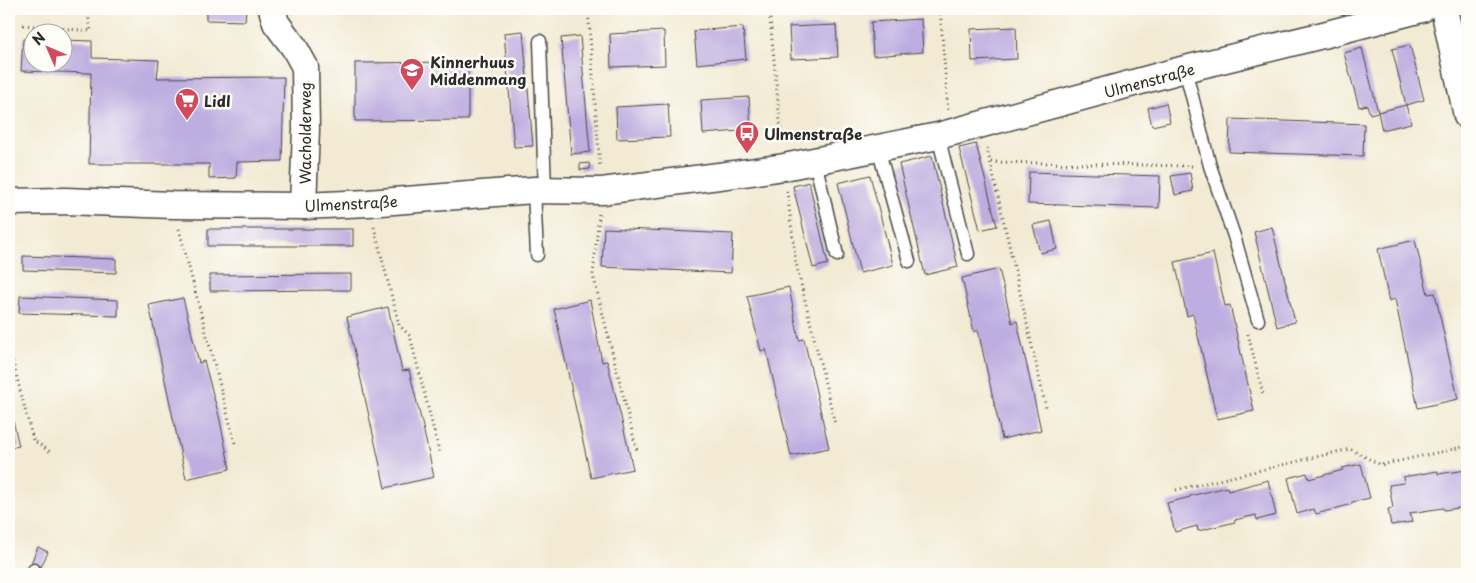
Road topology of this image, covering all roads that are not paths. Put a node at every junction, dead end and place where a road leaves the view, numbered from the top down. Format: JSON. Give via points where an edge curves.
{"nodes":[{"id":1,"x":272,"y":9,"type":"edge"},
{"id":2,"x":1422,"y":9,"type":"edge"},
{"id":3,"x":1444,"y":9,"type":"edge"},
{"id":4,"x":540,"y":41,"type":"dead end"},
{"id":5,"x":1185,"y":70,"type":"junction"},
{"id":6,"x":1462,"y":71,"type":"edge"},
{"id":7,"x":1467,"y":116,"type":"edge"},
{"id":8,"x":944,"y":134,"type":"junction"},
{"id":9,"x":878,"y":148,"type":"junction"},
{"id":10,"x":814,"y":161,"type":"junction"},
{"id":11,"x":540,"y":190,"type":"junction"},
{"id":12,"x":9,"y":202,"type":"edge"},
{"id":13,"x":303,"y":206,"type":"junction"},
{"id":14,"x":968,"y":254,"type":"dead end"},
{"id":15,"x":537,"y":255,"type":"dead end"},
{"id":16,"x":837,"y":255,"type":"dead end"},
{"id":17,"x":909,"y":261,"type":"dead end"},
{"id":18,"x":1258,"y":320,"type":"dead end"}],
"edges":[{"from":1,"to":13,"type":"street","name":"Wacholderweg","via":[[276,23],[304,67]]},
{"from":2,"to":5,"type":"street","name":"Ulmenstraße"},
{"from":3,"to":6,"type":"street"},
{"from":4,"to":11,"type":"lane"},
{"from":5,"to":8,"type":"street","name":"Ulmenstraße"},
{"from":5,"to":18,"type":"lane","via":[[1210,166]]},
{"from":6,"to":7,"type":"street"},
{"from":8,"to":9,"type":"street","name":"Ulmenstraße"},
{"from":8,"to":14,"type":"lane"},
{"from":9,"to":10,"type":"street","name":"Ulmenstraße"},
{"from":9,"to":17,"type":"lane"},
{"from":10,"to":11,"type":"street","name":"Ulmenstraße","via":[[602,191]]},
{"from":10,"to":16,"type":"lane"},
{"from":11,"to":13,"type":"street","name":"Ulmenstraße"},
{"from":11,"to":15,"type":"lane"},
{"from":12,"to":13,"type":"street","name":"Ulmenstraße","via":[[65,200]]}]}
